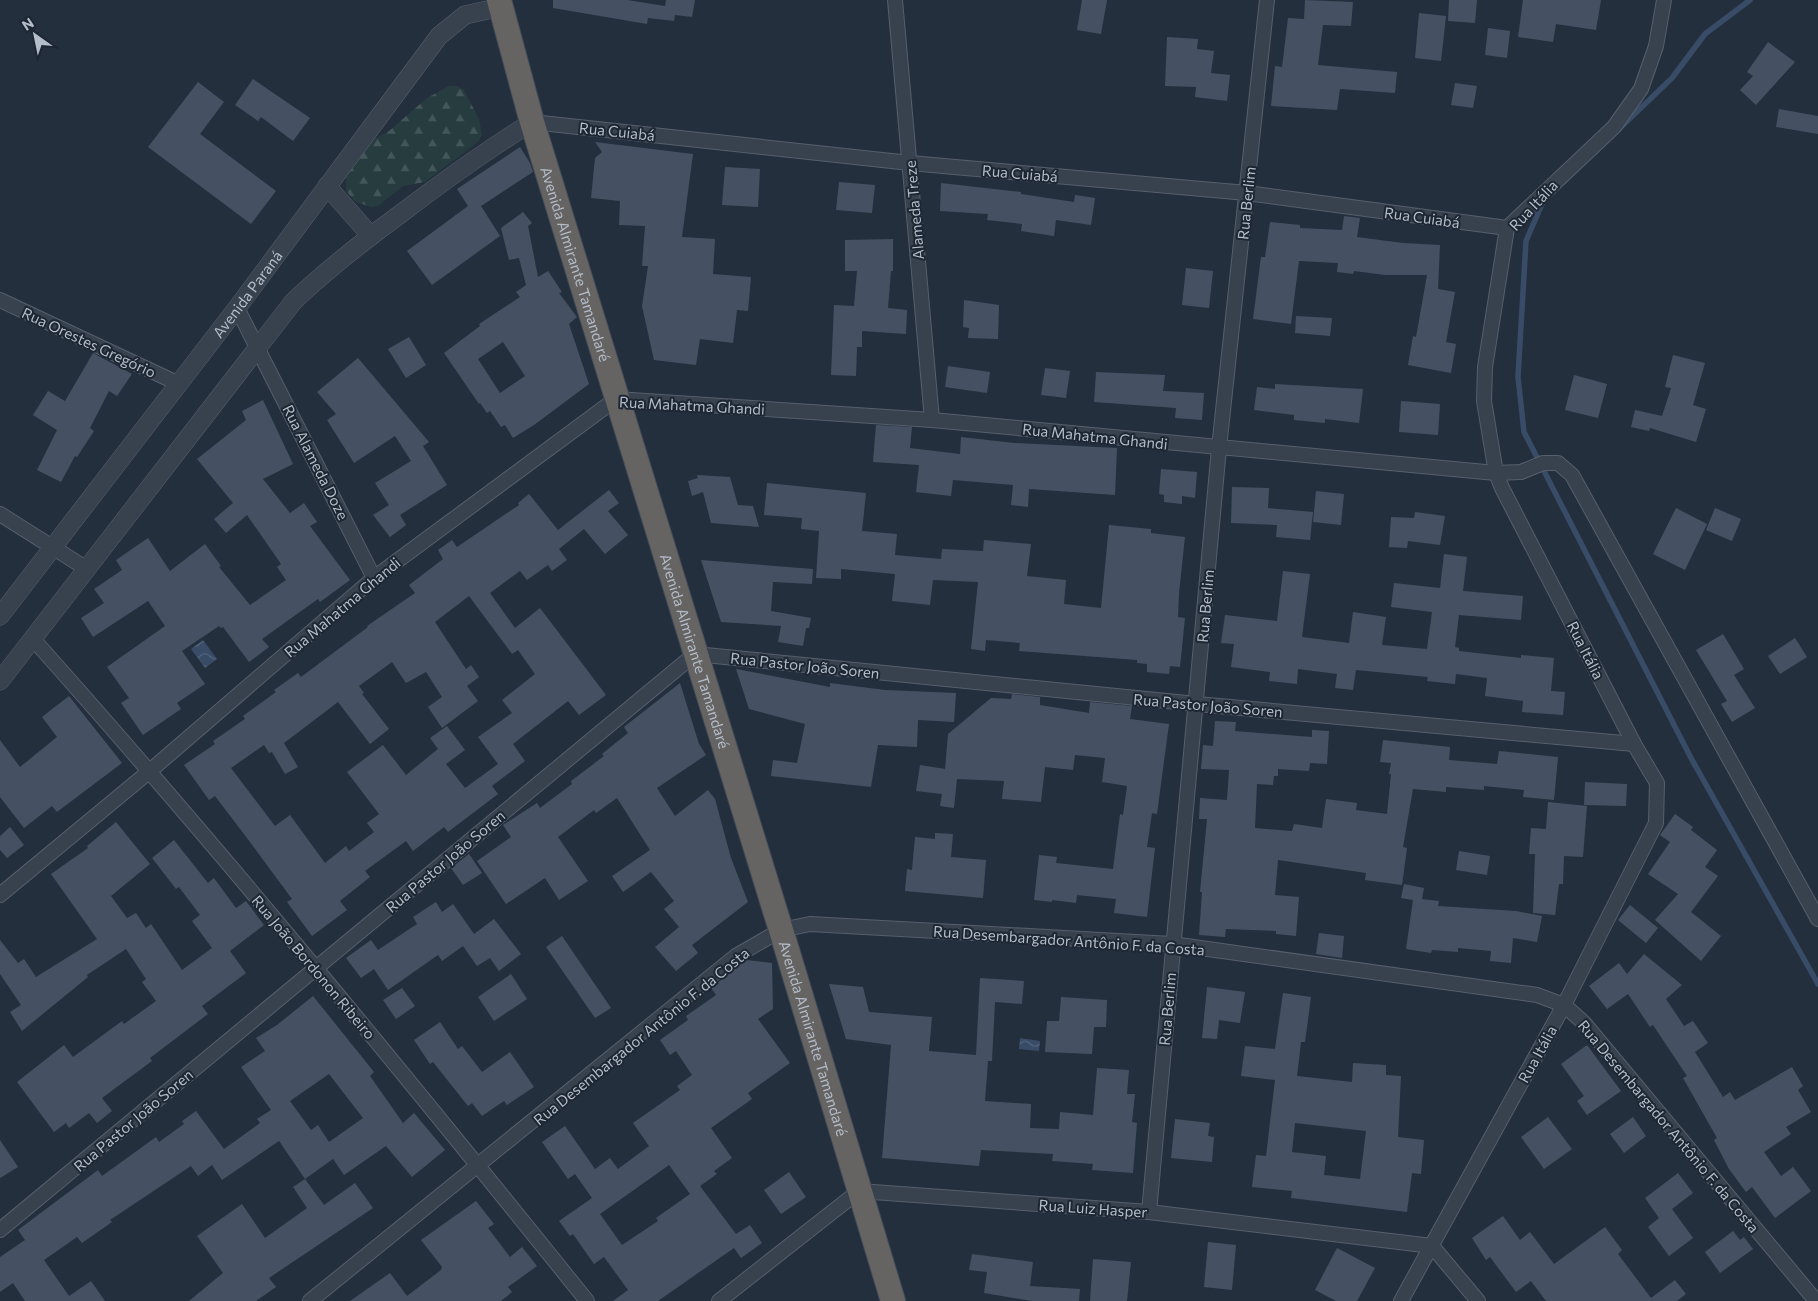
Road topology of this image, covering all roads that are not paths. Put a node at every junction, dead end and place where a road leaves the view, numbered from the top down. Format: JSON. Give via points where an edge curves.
{"nodes":[{"id":1,"x":895,"y":0,"type":"edge"},
{"id":2,"x":1267,"y":0,"type":"edge"},
{"id":3,"x":1664,"y":0,"type":"edge"},
{"id":4,"x":505,"y":2,"type":"edge"},
{"id":5,"x":532,"y":122,"type":"junction"},
{"id":6,"x":910,"y":163,"type":"junction"},
{"id":7,"x":327,"y":186,"type":"junction"},
{"id":8,"x":1247,"y":193,"type":"junction"},
{"id":9,"x":1507,"y":228,"type":"junction"},
{"id":10,"x":371,"y":236,"type":"junction"},
{"id":11,"x":0,"y":300,"type":"edge"},
{"id":12,"x":237,"y":308,"type":"junction"},
{"id":13,"x":258,"y":345,"type":"junction"},
{"id":14,"x":177,"y":383,"type":"junction"},
{"id":15,"x":616,"y":399,"type":"junction"},
{"id":16,"x":932,"y":420,"type":"junction"},
{"id":17,"x":1219,"y":448,"type":"junction"},
{"id":18,"x":1496,"y":473,"type":"junction"},
{"id":19,"x":0,"y":514,"type":"edge"},
{"id":20,"x":52,"y":546,"type":"junction"},
{"id":21,"x":87,"y":569,"type":"junction"},
{"id":22,"x":374,"y":578,"type":"junction"},
{"id":23,"x":0,"y":616,"type":"edge"},
{"id":24,"x":33,"y":639,"type":"junction"},
{"id":25,"x":695,"y":654,"type":"junction"},
{"id":26,"x":0,"y":681,"type":"edge"},
{"id":27,"x":1197,"y":704,"type":"junction"},
{"id":28,"x":1634,"y":744,"type":"junction"},
{"id":29,"x":151,"y":770,"type":"junction"},
{"id":30,"x":0,"y":895,"type":"edge"},
{"id":31,"x":1818,"y":919,"type":"edge"},
{"id":32,"x":781,"y":930,"type":"junction"},
{"id":33,"x":1172,"y":944,"type":"junction"},
{"id":34,"x":315,"y":969,"type":"junction"},
{"id":35,"x":1564,"y":1005,"type":"junction"},
{"id":36,"x":479,"y":1166,"type":"junction"},
{"id":37,"x":859,"y":1191,"type":"junction"},
{"id":38,"x":1149,"y":1212,"type":"junction"},
{"id":39,"x":0,"y":1230,"type":"edge"},
{"id":40,"x":1432,"y":1246,"type":"junction"},
{"id":41,"x":1813,"y":1296,"type":"edge"},
{"id":42,"x":310,"y":1301,"type":"edge"},
{"id":43,"x":587,"y":1301,"type":"edge"},
{"id":44,"x":719,"y":1301,"type":"edge"},
{"id":45,"x":893,"y":1301,"type":"edge"},
{"id":46,"x":1401,"y":1301,"type":"edge"},
{"id":47,"x":1478,"y":1301,"type":"edge"},
{"id":48,"x":1798,"y":1301,"type":"edge"}],
"edges":[{"from":1,"to":6,"type":"street","name":"Alameda Treze"},
{"from":2,"to":8,"type":"street","name":"Rua Berlim"},
{"from":3,"to":9,"type":"street","name":"Rua Itália","via":[[1656,46],[1641,89],[1614,127]]},
{"from":4,"to":5,"type":"highway","name":"Avenida Almirante Tamandaré"},
{"from":4,"to":7,"type":"street","name":"Avenida Paraná","via":[[466,14],[439,36]]},
{"from":5,"to":6,"type":"street","name":"Rua Cuiabá"},
{"from":5,"to":10,"type":"street","via":[[479,155]]},
{"from":5,"to":15,"type":"highway","name":"Avenida Almirante Tamandaré"},
{"from":6,"to":8,"type":"street","name":"Rua Cuiabá"},
{"from":6,"to":16,"type":"street","name":"Alameda Treze"},
{"from":7,"to":10,"type":"street"},
{"from":7,"to":12,"type":"street","name":"Avenida Paraná"},
{"from":8,"to":9,"type":"street","name":"Rua Cuiabá"},
{"from":8,"to":17,"type":"street","name":"Rua Berlim"},
{"from":9,"to":18,"type":"street","name":"Rua Itália","via":[[1485,367],[1484,401]]},
{"from":10,"to":13,"type":"street","via":[[293,302]]},
{"from":11,"to":14,"type":"street","name":"Rua Orestes Gregório"},
{"from":12,"to":13,"type":"street","name":"Rua Alameda Doze"},
{"from":12,"to":14,"type":"street","name":"Avenida Paraná"},
{"from":13,"to":21,"type":"street"},
{"from":13,"to":22,"type":"street","name":"Rua Alameda Doze"},
{"from":14,"to":20,"type":"street","name":"Avenida Paraná"},
{"from":15,"to":16,"type":"street","name":"Rua Mahatma Ghandi"},
{"from":15,"to":22,"type":"street","name":"Rua Mahatma Ghandi"},
{"from":15,"to":25,"type":"highway","name":"Avenida Almirante Tamandaré"},
{"from":16,"to":17,"type":"street","name":"Rua Mahatma Ghandi"},
{"from":17,"to":18,"type":"street","name":"Rua Mahatma Ghandi"},
{"from":17,"to":27,"type":"street","name":"Rua Berlim"},
{"from":18,"to":28,"type":"street","name":"Rua Itália"},
{"from":18,"to":31,"type":"street","name":"Rua Mahatma Ghandi","via":[[1521,472],[1543,463],[1558,463],[1572,475]]},
{"from":19,"to":20,"type":"street"},
{"from":20,"to":21,"type":"street"},
{"from":20,"to":23,"type":"street","name":"Avenida Paraná"},
{"from":21,"to":24,"type":"street"},
{"from":22,"to":29,"type":"street","name":"Rua Mahatma Ghandi"},
{"from":24,"to":26,"type":"street"},
{"from":24,"to":29,"type":"street","name":"Rua João Bordonon Ribeiro"},
{"from":25,"to":27,"type":"street","name":"Rua Pastor João Soren"},
{"from":25,"to":32,"type":"highway","name":"Avenida Almirante Tamandaré"},
{"from":25,"to":34,"type":"street","name":"Rua Pastor João Soren"},
{"from":27,"to":28,"type":"street","name":"Rua Pastor João Soren"},
{"from":27,"to":33,"type":"street","name":"Rua Berlim"},
{"from":28,"to":35,"type":"street","name":"Rua Itália","via":[[1657,783],[1656,823]]},
{"from":29,"to":30,"type":"street","name":"Rua Mahatma Ghandi"},
{"from":29,"to":34,"type":"street","name":"Rua João Bordonon Ribeiro"},
{"from":32,"to":33,"type":"street","name":"Rua Desembargador Antônio F. da Costa","via":[[810,924]]},
{"from":32,"to":36,"type":"street","name":"Rua Desembargador Antônio F. da Costa","via":[[736,956]]},
{"from":32,"to":37,"type":"highway","name":"Avenida Almirante Tamandaré"},
{"from":33,"to":35,"type":"street","name":"Rua Desembargador Antônio F. da Costa","via":[[1537,995]]},
{"from":33,"to":38,"type":"street","name":"Rua Berlim"},
{"from":34,"to":36,"type":"street","name":"Rua João Bordonon Ribeiro"},
{"from":34,"to":39,"type":"street","name":"Rua Pastor João Soren"},
{"from":35,"to":40,"type":"street","name":"Rua Itália"},
{"from":35,"to":41,"type":"street","name":"Rua Desembargador Antônio F. da Costa","via":[[1584,1023]]},
{"from":36,"to":42,"type":"street","name":"Rua Desembargador Antônio F. da Costa"},
{"from":36,"to":43,"type":"street","name":"Rua João Bordonon Ribeiro"},
{"from":37,"to":38,"type":"street","name":"Rua Luiz Hasper"},
{"from":37,"to":44,"type":"street"},
{"from":37,"to":45,"type":"highway","name":"Avenida Almirante Tamandaré"},
{"from":38,"to":40,"type":"street","name":"Rua Luiz Hasper"},
{"from":40,"to":46,"type":"street","name":"Rua Itália"},
{"from":40,"to":47,"type":"street"},
{"from":41,"to":48,"type":"street"}]}
